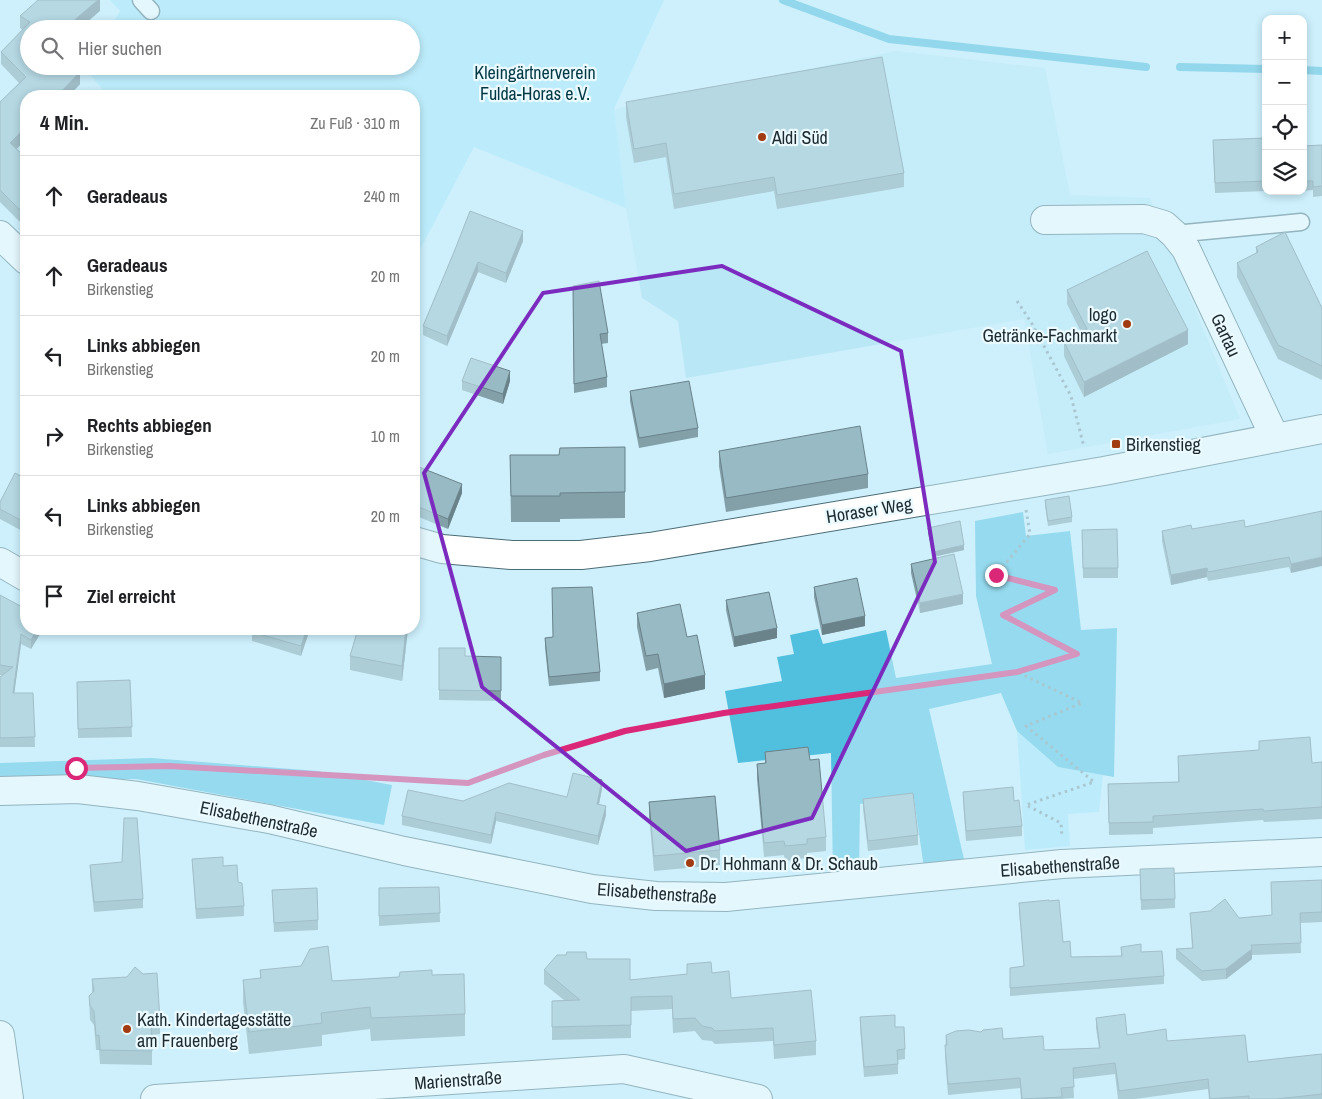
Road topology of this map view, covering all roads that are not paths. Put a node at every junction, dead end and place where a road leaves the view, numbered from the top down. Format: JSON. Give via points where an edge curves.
{"nodes":[{"id":1,"x":1045,"y":220,"type":"dead end"},
{"id":2,"x":1301,"y":222,"type":"dead end"},
{"id":3,"x":1174,"y":234,"type":"junction"},
{"id":4,"x":0,"y":235,"type":"edge"},
{"id":5,"x":20,"y":254,"type":"edge"},
{"id":6,"x":1322,"y":429,"type":"edge"},
{"id":7,"x":1275,"y":438,"type":"junction"},
{"id":8,"x":420,"y":544,"type":"edge"},
{"id":9,"x":0,"y":562,"type":"edge"},
{"id":10,"x":20,"y":574,"type":"edge"},
{"id":11,"x":0,"y":791,"type":"edge"},
{"id":12,"x":1322,"y":852,"type":"edge"},
{"id":13,"x":0,"y":1035,"type":"edge"},
{"id":14,"x":9,"y":1099,"type":"edge"},
{"id":15,"x":155,"y":1099,"type":"edge"},
{"id":16,"x":758,"y":1099,"type":"edge"}],
"edges":[{"from":1,"to":3,"type":"street","name":"Gartau","via":[[1144,219],[1164,226]]},
{"from":2,"to":3,"type":"lane"},
{"from":3,"to":7,"type":"street","name":"Gartau","via":[[1186,249]]},
{"from":4,"to":5,"type":"street"},
{"from":6,"to":7,"type":"street","name":"Horaser Weg"},
{"from":7,"to":8,"type":"street","name":"Horaser Weg","via":[[1104,472],[650,547],[581,555],[512,555],[442,549]]},
{"from":9,"to":10,"type":"street"},
{"from":11,"to":12,"type":"street","name":"Elisabethenstraße","via":[[78,789],[138,796],[268,819],[404,851],[592,889],[656,896],[726,897],[1062,864]]},
{"from":13,"to":14,"type":"street"},
{"from":15,"to":16,"type":"street","name":"Marienstraße","via":[[624,1069]]}]}
